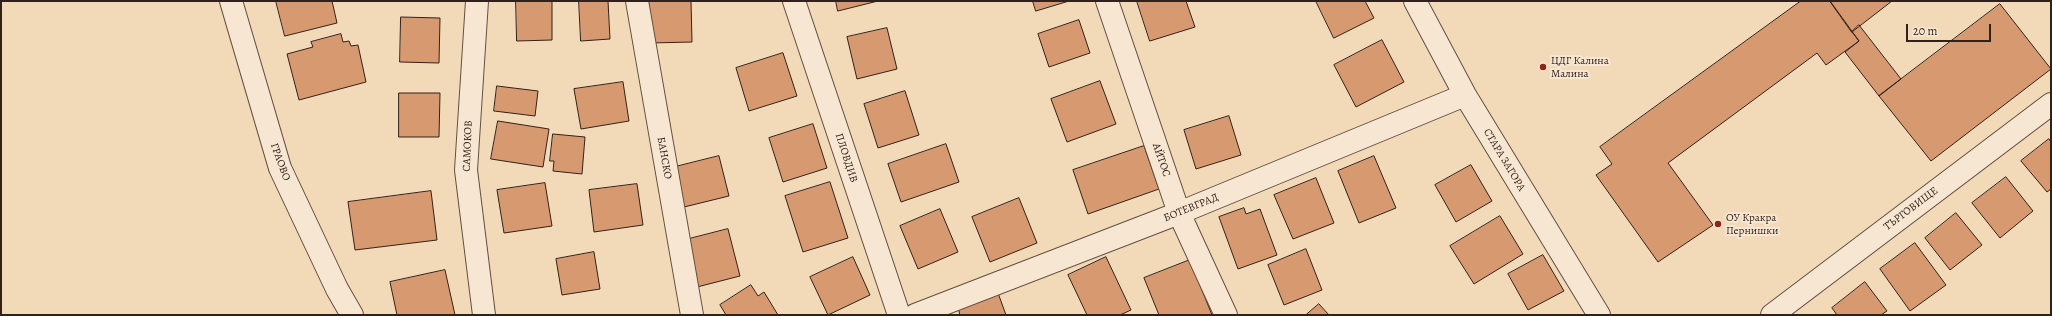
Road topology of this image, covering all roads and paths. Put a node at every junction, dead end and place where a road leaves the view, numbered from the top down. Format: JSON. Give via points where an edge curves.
{"nodes":[{"id":1,"x":230,"y":1,"type":"edge"},
{"id":2,"x":476,"y":1,"type":"edge"},
{"id":3,"x":637,"y":1,"type":"edge"},
{"id":4,"x":794,"y":1,"type":"edge"},
{"id":5,"x":1107,"y":1,"type":"edge"},
{"id":6,"x":1415,"y":1,"type":"edge"},
{"id":7,"x":1465,"y":95,"type":"junction"},
{"id":8,"x":2051,"y":104,"type":"edge"},
{"id":9,"x":1179,"y":213,"type":"junction"},
{"id":10,"x":352,"y":315,"type":"edge"},
{"id":11,"x":484,"y":315,"type":"edge"},
{"id":12,"x":692,"y":315,"type":"edge"},
{"id":13,"x":899,"y":315,"type":"edge"},
{"id":14,"x":915,"y":315,"type":"edge"},
{"id":15,"x":1226,"y":315,"type":"edge"},
{"id":16,"x":1599,"y":315,"type":"edge"},
{"id":17,"x":1772,"y":315,"type":"edge"}],
"edges":[{"from":1,"to":10,"type":"street","name":"ГРАОВО","via":[[280,168]]},
{"from":2,"to":11,"type":"street","name":"САМОКОВ","via":[[466,170]]},
{"from":3,"to":12,"type":"street","name":"БАНСКО"},
{"from":4,"to":13,"type":"street","name":"ПЛОВДИВ"},
{"from":5,"to":9,"type":"street","name":"АЙТОС"},
{"from":6,"to":7,"type":"street","name":"СТАРА ЗАГОРА"},
{"from":7,"to":9,"type":"street","name":"БОТЕВГРАД"},
{"from":7,"to":16,"type":"street","name":"СТАРА ЗАГОРА"},
{"from":8,"to":17,"type":"street","name":"ТЪРГОВИЩЕ"},
{"from":9,"to":14,"type":"street","name":"БОТЕВГРАД"},
{"from":9,"to":15,"type":"street","name":"АЙТОС"}]}
